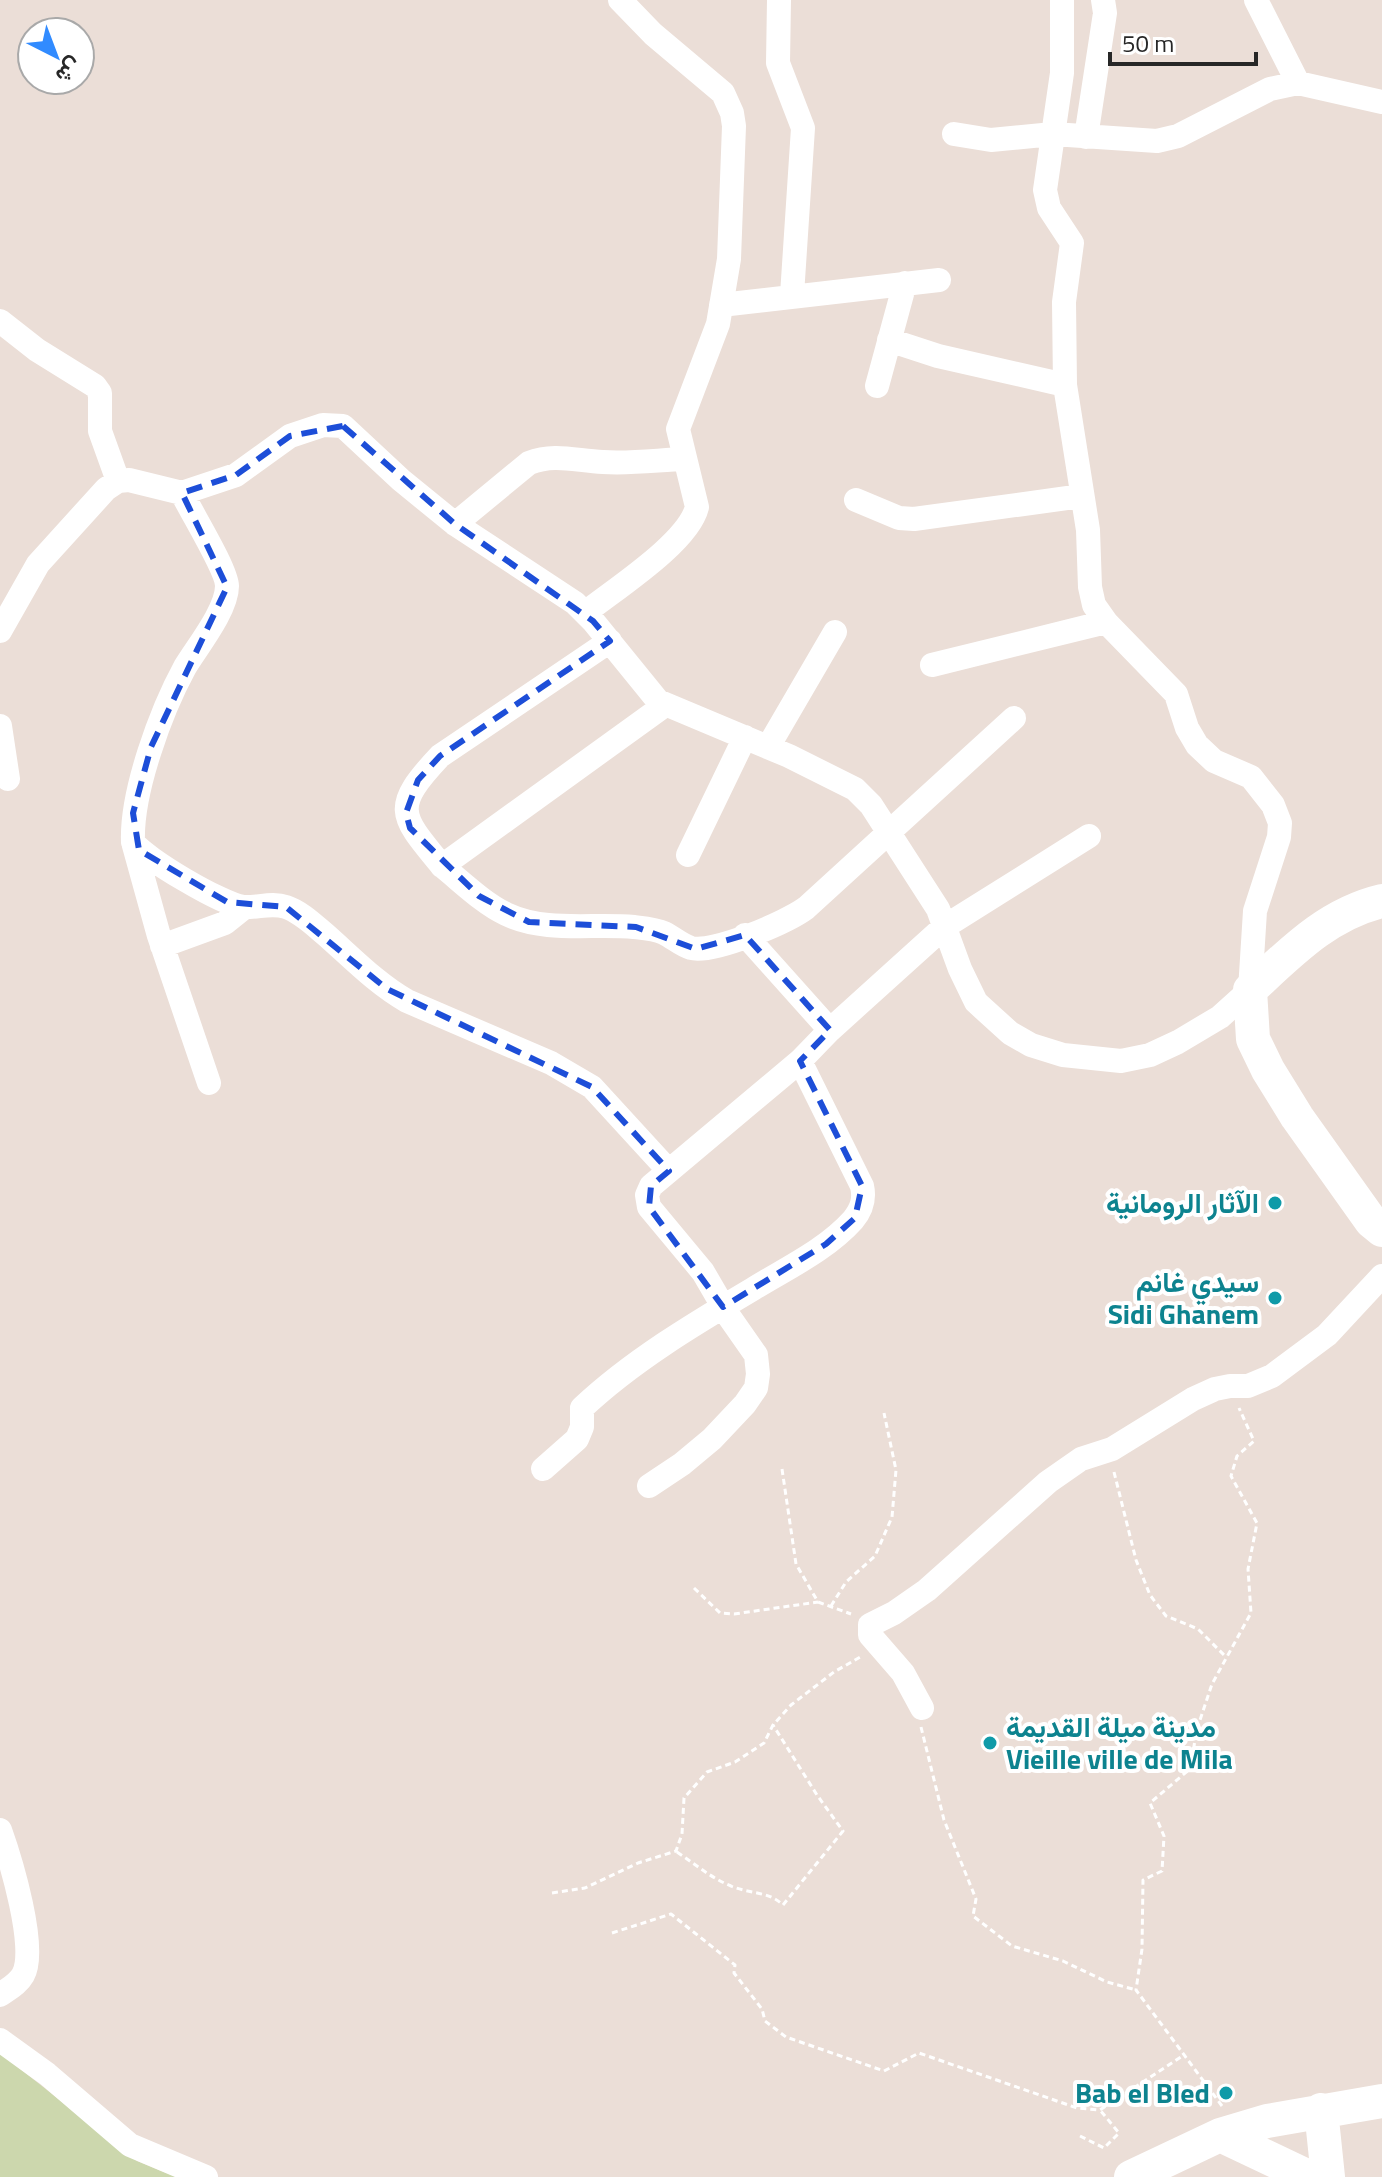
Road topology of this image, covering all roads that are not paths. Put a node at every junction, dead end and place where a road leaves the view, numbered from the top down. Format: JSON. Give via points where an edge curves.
{"nodes":[{"id":1,"x":620,"y":0,"type":"edge"},
{"id":2,"x":779,"y":0,"type":"edge"},
{"id":3,"x":1062,"y":0,"type":"edge"},
{"id":4,"x":1103,"y":0,"type":"edge"},
{"id":5,"x":1256,"y":0,"type":"edge"},
{"id":6,"x":1298,"y":83,"type":"junction"},
{"id":7,"x":1382,"y":102,"type":"edge"},
{"id":8,"x":954,"y":134,"type":"dead end"},
{"id":9,"x":1053,"y":134,"type":"junction"},
{"id":10,"x":1086,"y":137,"type":"junction"},
{"id":11,"x":939,"y":280,"type":"dead end"},
{"id":12,"x":905,"y":283,"type":"junction"},
{"id":13,"x":792,"y":295,"type":"junction"},
{"id":14,"x":721,"y":305,"type":"junction"},
{"id":15,"x":0,"y":321,"type":"edge"},
{"id":16,"x":889,"y":340,"type":"junction"},
{"id":17,"x":1065,"y":385,"type":"junction"},
{"id":18,"x":877,"y":386,"type":"dead end"},
{"id":19,"x":685,"y":459,"type":"junction"},
{"id":20,"x":118,"y":481,"type":"junction"},
{"id":21,"x":182,"y":493,"type":"junction"},
{"id":22,"x":1082,"y":496,"type":"junction"},
{"id":23,"x":856,"y":500,"type":"dead end"},
{"id":24,"x":455,"y":524,"type":"junction"},
{"id":25,"x":585,"y":613,"type":"junction"},
{"id":26,"x":1106,"y":622,"type":"junction"},
{"id":27,"x":0,"y":631,"type":"edge"},
{"id":28,"x":835,"y":632,"type":"dead end"},
{"id":29,"x":610,"y":641,"type":"junction"},
{"id":30,"x":932,"y":665,"type":"dead end"},
{"id":31,"x":665,"y":705,"type":"junction"},
{"id":32,"x":1014,"y":718,"type":"dead end"},
{"id":33,"x":0,"y":726,"type":"edge"},
{"id":34,"x":745,"y":737,"type":"junction"},
{"id":35,"x":768,"y":747,"type":"junction"},
{"id":36,"x":8,"y":779,"type":"dead end"},
{"id":37,"x":889,"y":833,"type":"junction"},
{"id":38,"x":1089,"y":836,"type":"dead end"},
{"id":39,"x":133,"y":842,"type":"junction"},
{"id":40,"x":688,"y":855,"type":"dead end"},
{"id":41,"x":442,"y":866,"type":"junction"},
{"id":42,"x":1382,"y":901,"type":"edge"},
{"id":43,"x":245,"y":907,"type":"junction"},
{"id":44,"x":944,"y":927,"type":"junction"},
{"id":45,"x":745,"y":935,"type":"junction"},
{"id":46,"x":162,"y":946,"type":"junction"},
{"id":47,"x":1250,"y":990,"type":"junction"},
{"id":48,"x":830,"y":1030,"type":"junction"},
{"id":49,"x":800,"y":1061,"type":"junction"},
{"id":50,"x":209,"y":1083,"type":"dead end"},
{"id":51,"x":669,"y":1171,"type":"junction"},
{"id":52,"x":1382,"y":1230,"type":"edge"},
{"id":53,"x":1382,"y":1276,"type":"edge"},
{"id":54,"x":723,"y":1307,"type":"junction"},
{"id":55,"x":543,"y":1469,"type":"dead end"},
{"id":56,"x":649,"y":1486,"type":"dead end"},
{"id":57,"x":922,"y":1708,"type":"road end"},
{"id":58,"x":0,"y":1830,"type":"edge"},
{"id":59,"x":0,"y":1995,"type":"edge"},
{"id":60,"x":0,"y":2040,"type":"edge"},
{"id":61,"x":1382,"y":2101,"type":"edge"},
{"id":62,"x":1321,"y":2110,"type":"junction"},
{"id":63,"x":1230,"y":2132,"type":"junction"},
{"id":64,"x":206,"y":2177,"type":"edge"},
{"id":65,"x":1131,"y":2177,"type":"edge"},
{"id":66,"x":1309,"y":2177,"type":"edge"},
{"id":67,"x":1328,"y":2177,"type":"edge"}],
"edges":[{"from":1,"to":14,"type":"street","via":[[723,93],[732,113],[729,259]]},
{"from":2,"to":13,"type":"street","via":[[778,63],[803,128]]},
{"from":3,"to":9,"type":"street","via":[[1062,73]]},
{"from":4,"to":10,"type":"street"},
{"from":5,"to":6,"type":"street"},
{"from":6,"to":7,"type":"street"},
{"from":6,"to":10,"type":"street","via":[[1270,89],[1178,136],[1157,141]]},
{"from":8,"to":9,"type":"street","via":[[991,140]]},
{"from":9,"to":10,"type":"street"},
{"from":9,"to":17,"type":"street","via":[[1045,190],[1049,208],[1072,243],[1064,302]]},
{"from":11,"to":12,"type":"street"},
{"from":12,"to":13,"type":"street"},
{"from":12,"to":16,"type":"street"},
{"from":13,"to":14,"type":"street"},
{"from":14,"to":19,"type":"street","via":[[678,429]]},
{"from":15,"to":20,"type":"street","via":[[95,386],[100,393],[100,431]]},
{"from":16,"to":17,"type":"street"},
{"from":16,"to":18,"type":"street"},
{"from":17,"to":22,"type":"street"},
{"from":19,"to":24,"type":"street","via":[[605,463],[543,457]]},
{"from":19,"to":25,"type":"street","via":[[697,507],[687,529]]},
{"from":20,"to":21,"type":"street"},
{"from":20,"to":27,"type":"street","via":[[38,564]]},
{"from":21,"to":24,"type":"street","via":[[236,475],[290,436],[335,425],[352,432]]},
{"from":21,"to":39,"type":"street","via":[[226,577],[226,596],[163,713],[133,813]]},
{"from":22,"to":23,"type":"street","via":[[914,519]]},
{"from":22,"to":26,"type":"street","via":[[1090,587]]},
{"from":24,"to":25,"type":"street"},
{"from":25,"to":29,"type":"street"},
{"from":26,"to":30,"type":"street"},
{"from":26,"to":47,"type":"street","via":[[1176,694],[1187,728],[1204,753],[1251,777],[1273,805],[1279,837],[1255,911]]},
{"from":28,"to":35,"type":"street"},
{"from":29,"to":31,"type":"street"},
{"from":29,"to":41,"type":"street","via":[[440,756],[418,780],[406,813],[410,828]]},
{"from":31,"to":34,"type":"street"},
{"from":31,"to":41,"type":"street"},
{"from":32,"to":37,"type":"street"},
{"from":33,"to":36,"type":"street"},
{"from":34,"to":35,"type":"street"},
{"from":34,"to":40,"type":"street"},
{"from":35,"to":37,"type":"street","via":[[855,789]]},
{"from":37,"to":44,"type":"street"},
{"from":37,"to":45,"type":"street","via":[[795,916]]},
{"from":38,"to":44,"type":"street"},
{"from":39,"to":43,"type":"street","via":[[160,864]]},
{"from":39,"to":46,"type":"street"},
{"from":41,"to":45,"type":"street","via":[[504,914],[529,922],[636,927],[663,932],[696,949]]},
{"from":42,"to":47,"type":"main road","via":[[1360,906],[1308,936]]},
{"from":43,"to":46,"type":"street","via":[[225,923]]},
{"from":43,"to":51,"type":"street","via":[[286,907],[407,1001],[551,1063],[592,1087]]},
{"from":44,"to":47,"type":"street","via":[[976,1002],[992,1020],[1031,1045],[1063,1055],[1121,1061],[1150,1055],[1220,1017]]},
{"from":44,"to":48,"type":"street"},
{"from":45,"to":48,"type":"street"},
{"from":46,"to":50,"type":"street"},
{"from":47,"to":52,"type":"main road","via":[[1253,1039],[1268,1070]]},
{"from":48,"to":49,"type":"street"},
{"from":49,"to":51,"type":"street"},
{"from":49,"to":54,"type":"street","via":[[862,1186],[862,1206],[826,1244]]},
{"from":51,"to":54,"type":"street","via":[[651,1186],[649,1207],[703,1272]]},
{"from":53,"to":57,"type":"street","via":[[1327,1335],[1272,1376],[1193,1399],[1108,1450],[1081,1459],[927,1590],[873,1622],[868,1632],[903,1673]]},
{"from":54,"to":55,"type":"street","via":[[593,1398],[582,1408],[577,1439]]},
{"from":54,"to":56,"type":"street","via":[[756,1355],[756,1388],[712,1439]]},
{"from":58,"to":59,"type":"street","via":[[14,1870],[27,1944],[23,1977]]},
{"from":60,"to":64,"type":"street","via":[[130,2145]]},
{"from":61,"to":62,"type":"main road"},
{"from":62,"to":63,"type":"main road"},
{"from":62,"to":67,"type":"main road"},
{"from":63,"to":65,"type":"main road"},
{"from":63,"to":66,"type":"main road"}]}
